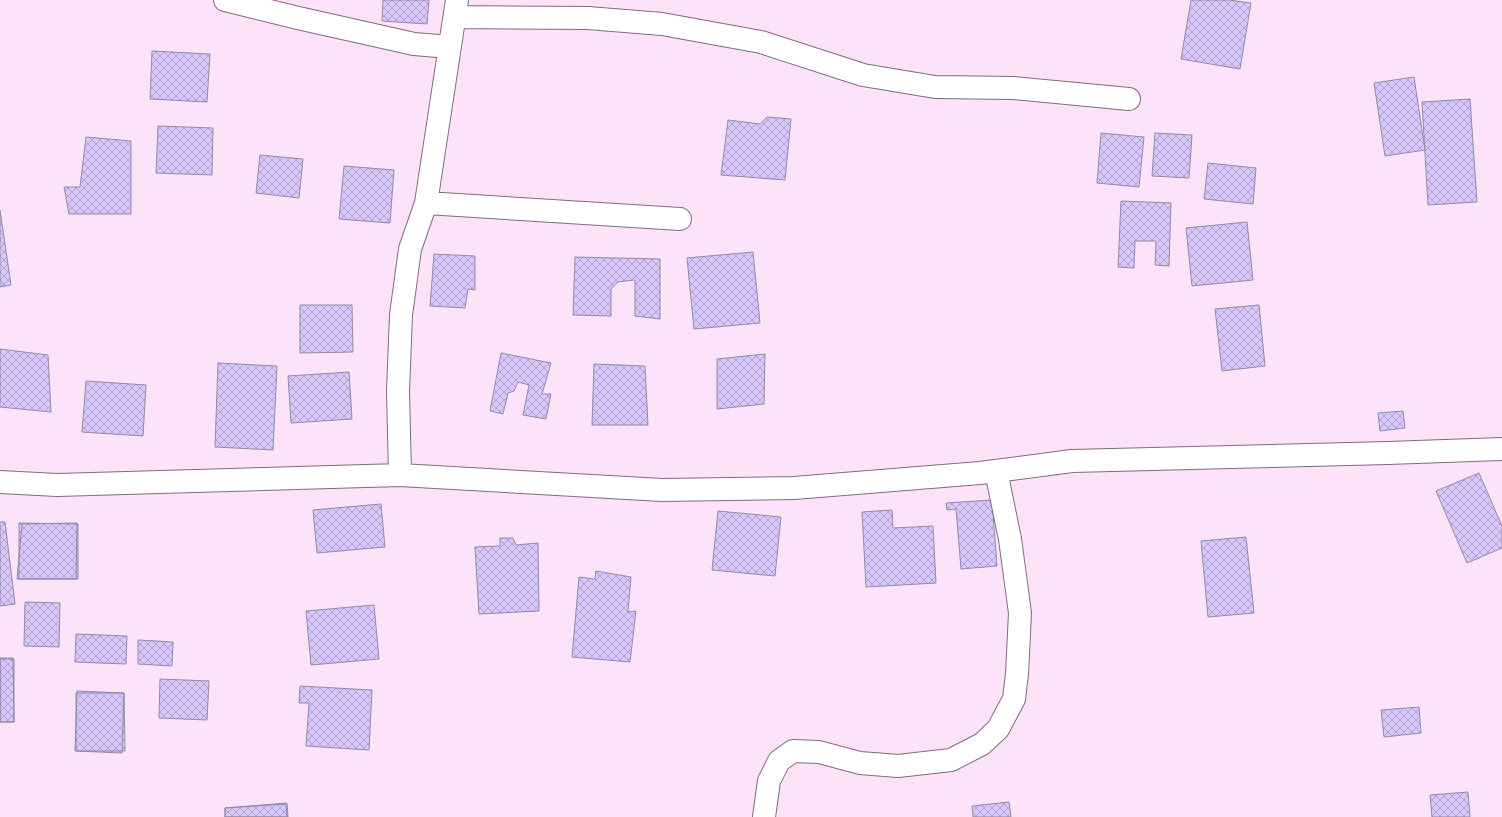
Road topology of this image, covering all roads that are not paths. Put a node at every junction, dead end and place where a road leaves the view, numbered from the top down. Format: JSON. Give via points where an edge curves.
{"nodes":[{"id":1,"x":225,"y":0,"type":"edge"},
{"id":2,"x":456,"y":8,"type":"edge"},
{"id":3,"x":450,"y":47,"type":"junction"},
{"id":4,"x":1130,"y":99,"type":"dead end"},
{"id":5,"x":426,"y":202,"type":"junction"},
{"id":6,"x":680,"y":219,"type":"dead end"},
{"id":7,"x":1502,"y":449,"type":"edge"},
{"id":8,"x":996,"y":471,"type":"junction"},
{"id":9,"x":400,"y":475,"type":"junction"},
{"id":10,"x":0,"y":482,"type":"edge"},
{"id":11,"x":764,"y":817,"type":"edge"}],
"edges":[{"from":1,"to":3,"type":"street","via":[[414,44]]},
{"from":2,"to":3,"type":"street"},
{"from":2,"to":4,"type":"street","via":[[662,24],[761,42],[863,75],[928,86],[1014,88]]},
{"from":3,"to":5,"type":"street"},
{"from":5,"to":6,"type":"street"},
{"from":5,"to":9,"type":"street","via":[[410,249],[401,315],[398,391]]},
{"from":7,"to":8,"type":"street","via":[[1072,461]]},
{"from":8,"to":9,"type":"street","via":[[794,488],[662,490]]},
{"from":8,"to":11,"type":"street","via":[[1010,539],[1020,613],[1014,699],[998,728],[982,744],[951,760],[898,766],[860,762],[819,752],[793,751],[779,761],[769,781]]},
{"from":9,"to":10,"type":"street","via":[[57,485]]}]}
